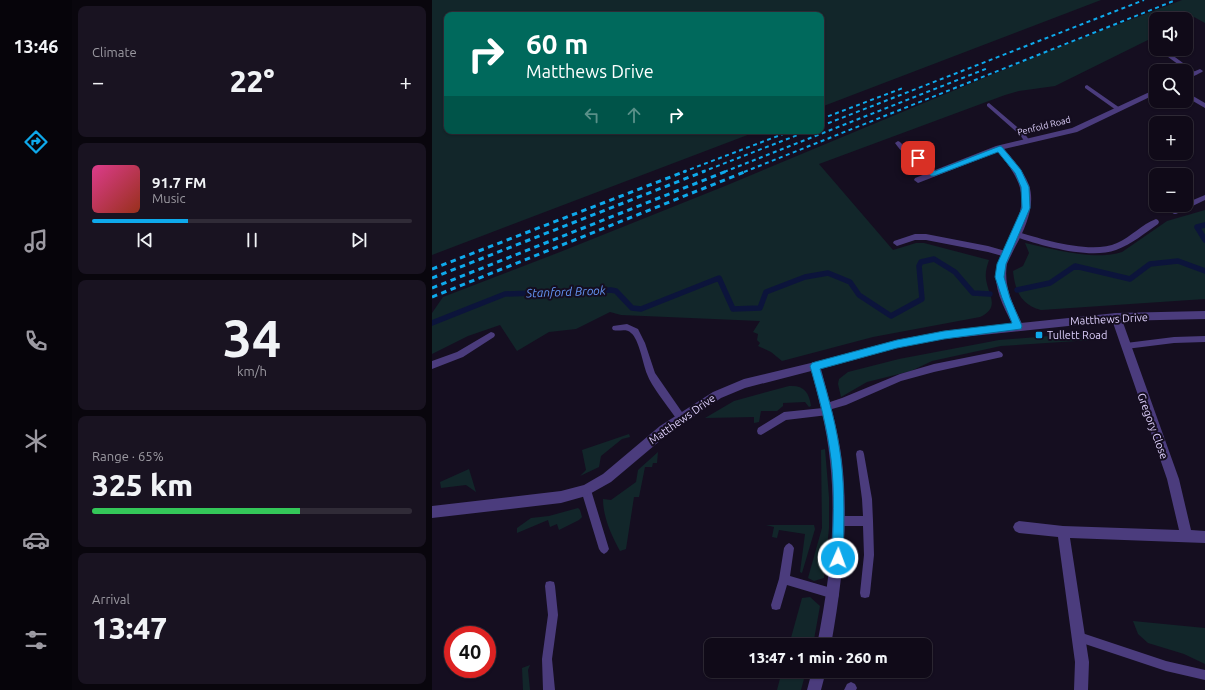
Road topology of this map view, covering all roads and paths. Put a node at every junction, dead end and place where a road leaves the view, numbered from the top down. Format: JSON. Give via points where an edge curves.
{"nodes":[{"id":1,"x":1172,"y":56,"type":"edge"},
{"id":2,"x":1200,"y":72,"type":"edge"},
{"id":3,"x":1087,"y":87,"type":"dead end"},
{"id":4,"x":1149,"y":94,"type":"edge"},
{"id":5,"x":1193,"y":98,"type":"edge"},
{"id":6,"x":989,"y":106,"type":"dead end"},
{"id":7,"x":1205,"y":106,"type":"edge"},
{"id":8,"x":1118,"y":109,"type":"junction"},
{"id":9,"x":1027,"y":141,"type":"junction"},
{"id":10,"x":898,"y":143,"type":"dead end"},
{"id":11,"x":1000,"y":148,"type":"junction"},
{"id":12,"x":918,"y":158,"type":"joint"},
{"id":13,"x":934,"y":174,"type":"junction"},
{"id":14,"x":918,"y":180,"type":"dead end"},
{"id":15,"x":1205,"y":198,"type":"edge"},
{"id":16,"x":1193,"y":203,"type":"edge"},
{"id":17,"x":1156,"y":222,"type":"dead end"},
{"id":18,"x":1015,"y":234,"type":"junction"},
{"id":19,"x":897,"y":243,"type":"dead end"},
{"id":20,"x":1006,"y":254,"type":"junction"},
{"id":21,"x":1205,"y":315,"type":"edge"},
{"id":22,"x":1116,"y":317,"type":"junction"},
{"id":23,"x":1018,"y":326,"type":"junction"},
{"id":24,"x":616,"y":328,"type":"dead end"},
{"id":25,"x":491,"y":335,"type":"dead end"},
{"id":26,"x":1205,"y":339,"type":"edge"},
{"id":27,"x":1126,"y":346,"type":"junction"},
{"id":28,"x":999,"y":355,"type":"dead end"},
{"id":29,"x":432,"y":365,"type":"edge"},
{"id":30,"x":815,"y":366,"type":"junction"},
{"id":31,"x":827,"y":409,"type":"junction"},
{"id":32,"x":682,"y":418,"type":"junction"},
{"id":33,"x":761,"y":431,"type":"dead end"},
{"id":34,"x":860,"y":454,"type":"dead end"},
{"id":35,"x":586,"y":490,"type":"junction"},
{"id":36,"x":432,"y":512,"type":"edge"},
{"id":37,"x":839,"y":521,"type":"junction"},
{"id":38,"x":868,"y":521,"type":"junction"},
{"id":39,"x":1019,"y":527,"type":"dead end"},
{"id":40,"x":1062,"y":532,"type":"junction"},
{"id":41,"x":1186,"y":536,"type":"junction"},
{"id":42,"x":1205,"y":537,"type":"edge"},
{"id":43,"x":789,"y":548,"type":"dead end"},
{"id":44,"x":604,"y":549,"type":"dead end"},
{"id":45,"x":784,"y":579,"type":"junction"},
{"id":46,"x":550,"y":586,"type":"dead end"},
{"id":47,"x":866,"y":593,"type":"dead end"},
{"id":48,"x":834,"y":594,"type":"junction"},
{"id":49,"x":776,"y":605,"type":"dead end"},
{"id":50,"x":825,"y":638,"type":"edge"},
{"id":51,"x":1079,"y":638,"type":"junction"},
{"id":52,"x":1205,"y":675,"type":"edge"},
{"id":53,"x":817,"y":678,"type":"edge"},
{"id":54,"x":549,"y":690,"type":"edge"},
{"id":55,"x":814,"y":690,"type":"edge"},
{"id":56,"x":1081,"y":690,"type":"edge"}],
"edges":[{"from":1,"to":2,"type":"lane"},
{"from":3,"to":8,"type":"lane"},
{"from":4,"to":8,"type":"street","name":"Penfold Road"},
{"from":5,"to":7,"type":"street"},
{"from":6,"to":9,"type":"lane"},
{"from":8,"to":9,"type":"street","name":"Penfold Road","via":[[1074,130]]},
{"from":9,"to":11,"type":"street","name":"Penfold Road"},
{"from":10,"to":12,"type":"lane","via":[[908,154]]},
{"from":11,"to":13,"type":"street","name":"Penfold Road"},
{"from":11,"to":18,"type":"street","via":[[1018,172],[1026,193],[1026,208]]},
{"from":12,"to":13,"type":"street"},
{"from":13,"to":14,"type":"street","name":"Penfold Road"},
{"from":15,"to":16,"type":"lane"},
{"from":17,"to":18,"type":"lane","via":[[1121,244],[1104,250],[1033,241]]},
{"from":18,"to":20,"type":"street"},
{"from":19,"to":20,"type":"lane","via":[[915,237],[926,237]]},
{"from":20,"to":23,"type":"street","via":[[1000,277]]},
{"from":21,"to":22,"type":"street","name":"Matthews Drive"},
{"from":22,"to":23,"type":"street","name":"Matthews Drive"},
{"from":22,"to":27,"type":"street","name":"Gregory Close"},
{"from":23,"to":30,"type":"street","name":"Matthews Drive","via":[[897,344]]},
{"from":24,"to":32,"type":"lane","via":[[627,327],[635,331],[652,375]]},
{"from":25,"to":29,"type":"lane","via":[[460,354]]},
{"from":26,"to":27,"type":"lane"},
{"from":27,"to":41,"type":"street","name":"Gregory Close","via":[[1173,479]]},
{"from":28,"to":31,"type":"lane","via":[[934,368],[895,380]]},
{"from":30,"to":31,"type":"street"},
{"from":30,"to":32,"type":"street","name":"Matthews Drive","via":[[728,389]]},
{"from":31,"to":33,"type":"lane","via":[[784,416]]},
{"from":31,"to":37,"type":"street","via":[[836,460]]},
{"from":32,"to":35,"type":"street","name":"Matthews Drive","via":[[607,478]]},
{"from":34,"to":38,"type":"lane"},
{"from":35,"to":36,"type":"street","name":"Matthews Drive","via":[[561,497]]},
{"from":35,"to":44,"type":"lane"},
{"from":37,"to":38,"type":"lane"},
{"from":37,"to":48,"type":"street"},
{"from":38,"to":47,"type":"lane"},
{"from":39,"to":40,"type":"street"},
{"from":40,"to":41,"type":"street"},
{"from":40,"to":51,"type":"street"},
{"from":41,"to":42,"type":"street"},
{"from":43,"to":45,"type":"lane"},
{"from":45,"to":48,"type":"lane"},
{"from":45,"to":49,"type":"lane"},
{"from":46,"to":54,"type":"lane","via":[[553,615],[547,659]]},
{"from":48,"to":50,"type":"street"},
{"from":51,"to":52,"type":"lane","via":[[1166,666]]},
{"from":51,"to":56,"type":"street","via":[[1082,662]]},
{"from":53,"to":55,"type":"street"}]}
